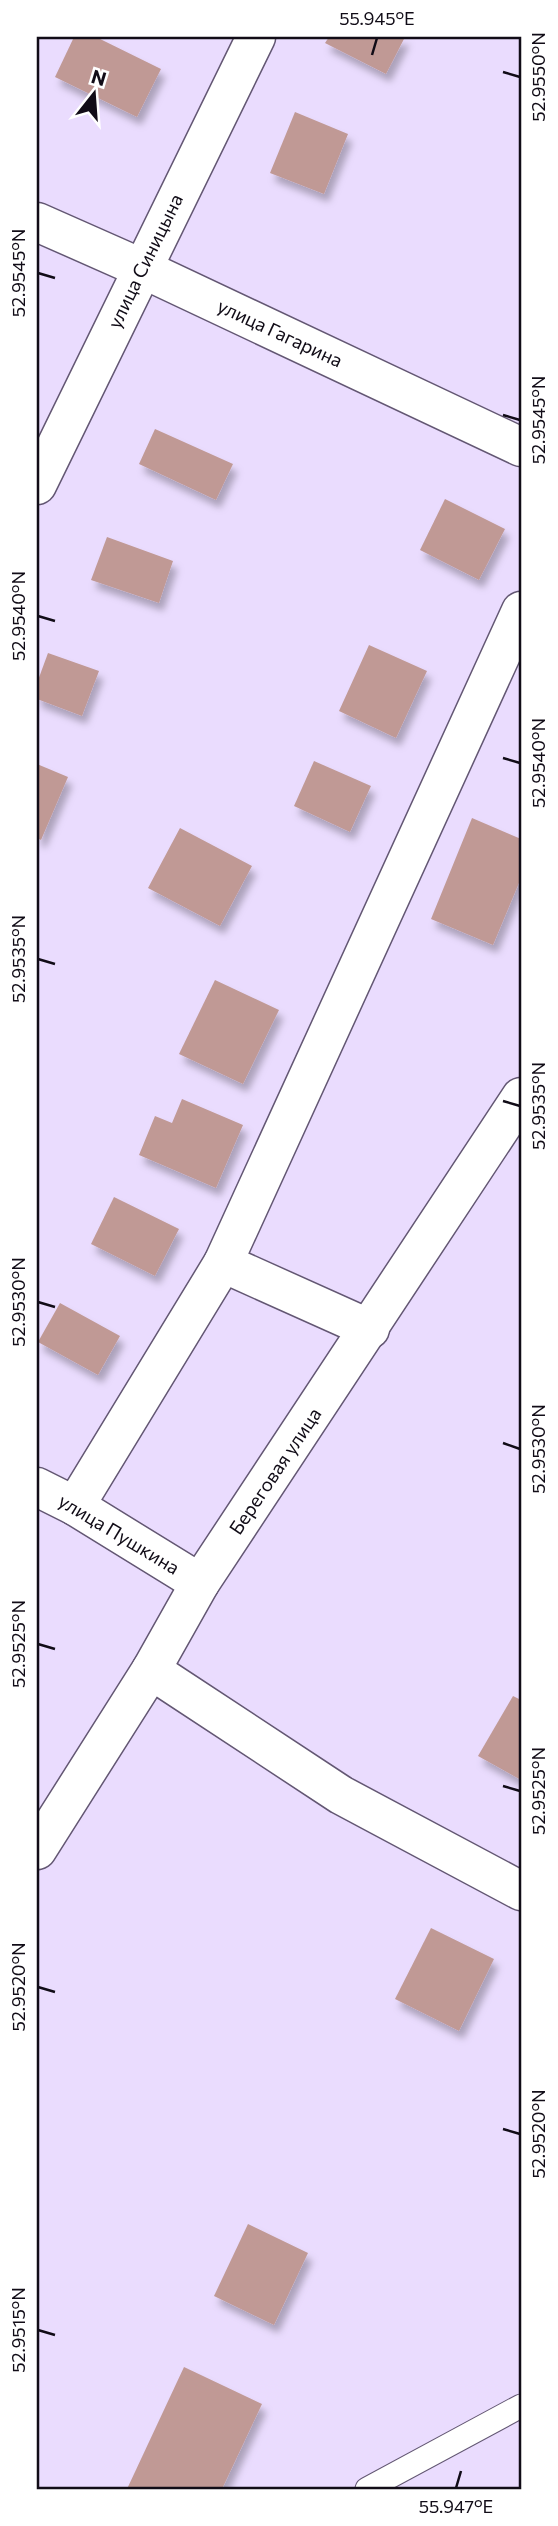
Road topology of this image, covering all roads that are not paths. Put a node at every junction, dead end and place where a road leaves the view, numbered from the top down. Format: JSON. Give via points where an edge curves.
{"nodes":[{"id":1,"x":256,"y":37,"type":"edge"},
{"id":2,"x":37,"y":222,"type":"edge"},
{"id":3,"x":141,"y":268,"type":"junction"},
{"id":4,"x":521,"y":447,"type":"edge"},
{"id":5,"x":37,"y":485,"type":"edge"},
{"id":6,"x":521,"y":611,"type":"edge"},
{"id":7,"x":521,"y":1097,"type":"edge"},
{"id":8,"x":223,"y":1264,"type":"junction"},
{"id":9,"x":370,"y":1329,"type":"junction"},
{"id":10,"x":37,"y":1487,"type":"edge"},
{"id":11,"x":75,"y":1506,"type":"junction"},
{"id":12,"x":200,"y":1583,"type":"junction"},
{"id":13,"x":151,"y":1670,"type":"junction"},
{"id":14,"x":37,"y":1850,"type":"edge"},
{"id":15,"x":521,"y":1891,"type":"edge"},
{"id":16,"x":521,"y":2406,"type":"edge"},
{"id":17,"x":367,"y":2489,"type":"edge"}],
"edges":[{"from":1,"to":3,"type":"street","name":"улица Синицына"},
{"from":2,"to":3,"type":"street","name":"улица Гагарина"},
{"from":3,"to":4,"type":"street","name":"улица Гагарина"},
{"from":3,"to":5,"type":"street","name":"улица Синицына"},
{"from":6,"to":8,"type":"street"},
{"from":7,"to":9,"type":"street","name":"Береговая улица"},
{"from":8,"to":9,"type":"street"},
{"from":8,"to":11,"type":"street"},
{"from":9,"to":12,"type":"street","name":"Береговая улица"},
{"from":10,"to":11,"type":"street","name":"улица Пушкина"},
{"from":11,"to":12,"type":"street","name":"улица Пушкина"},
{"from":12,"to":13,"type":"street","name":"Береговая улица"},
{"from":13,"to":14,"type":"street","name":"Береговая улица"},
{"from":13,"to":15,"type":"street","via":[[341,1794]]},
{"from":16,"to":17,"type":"lane"}]}
